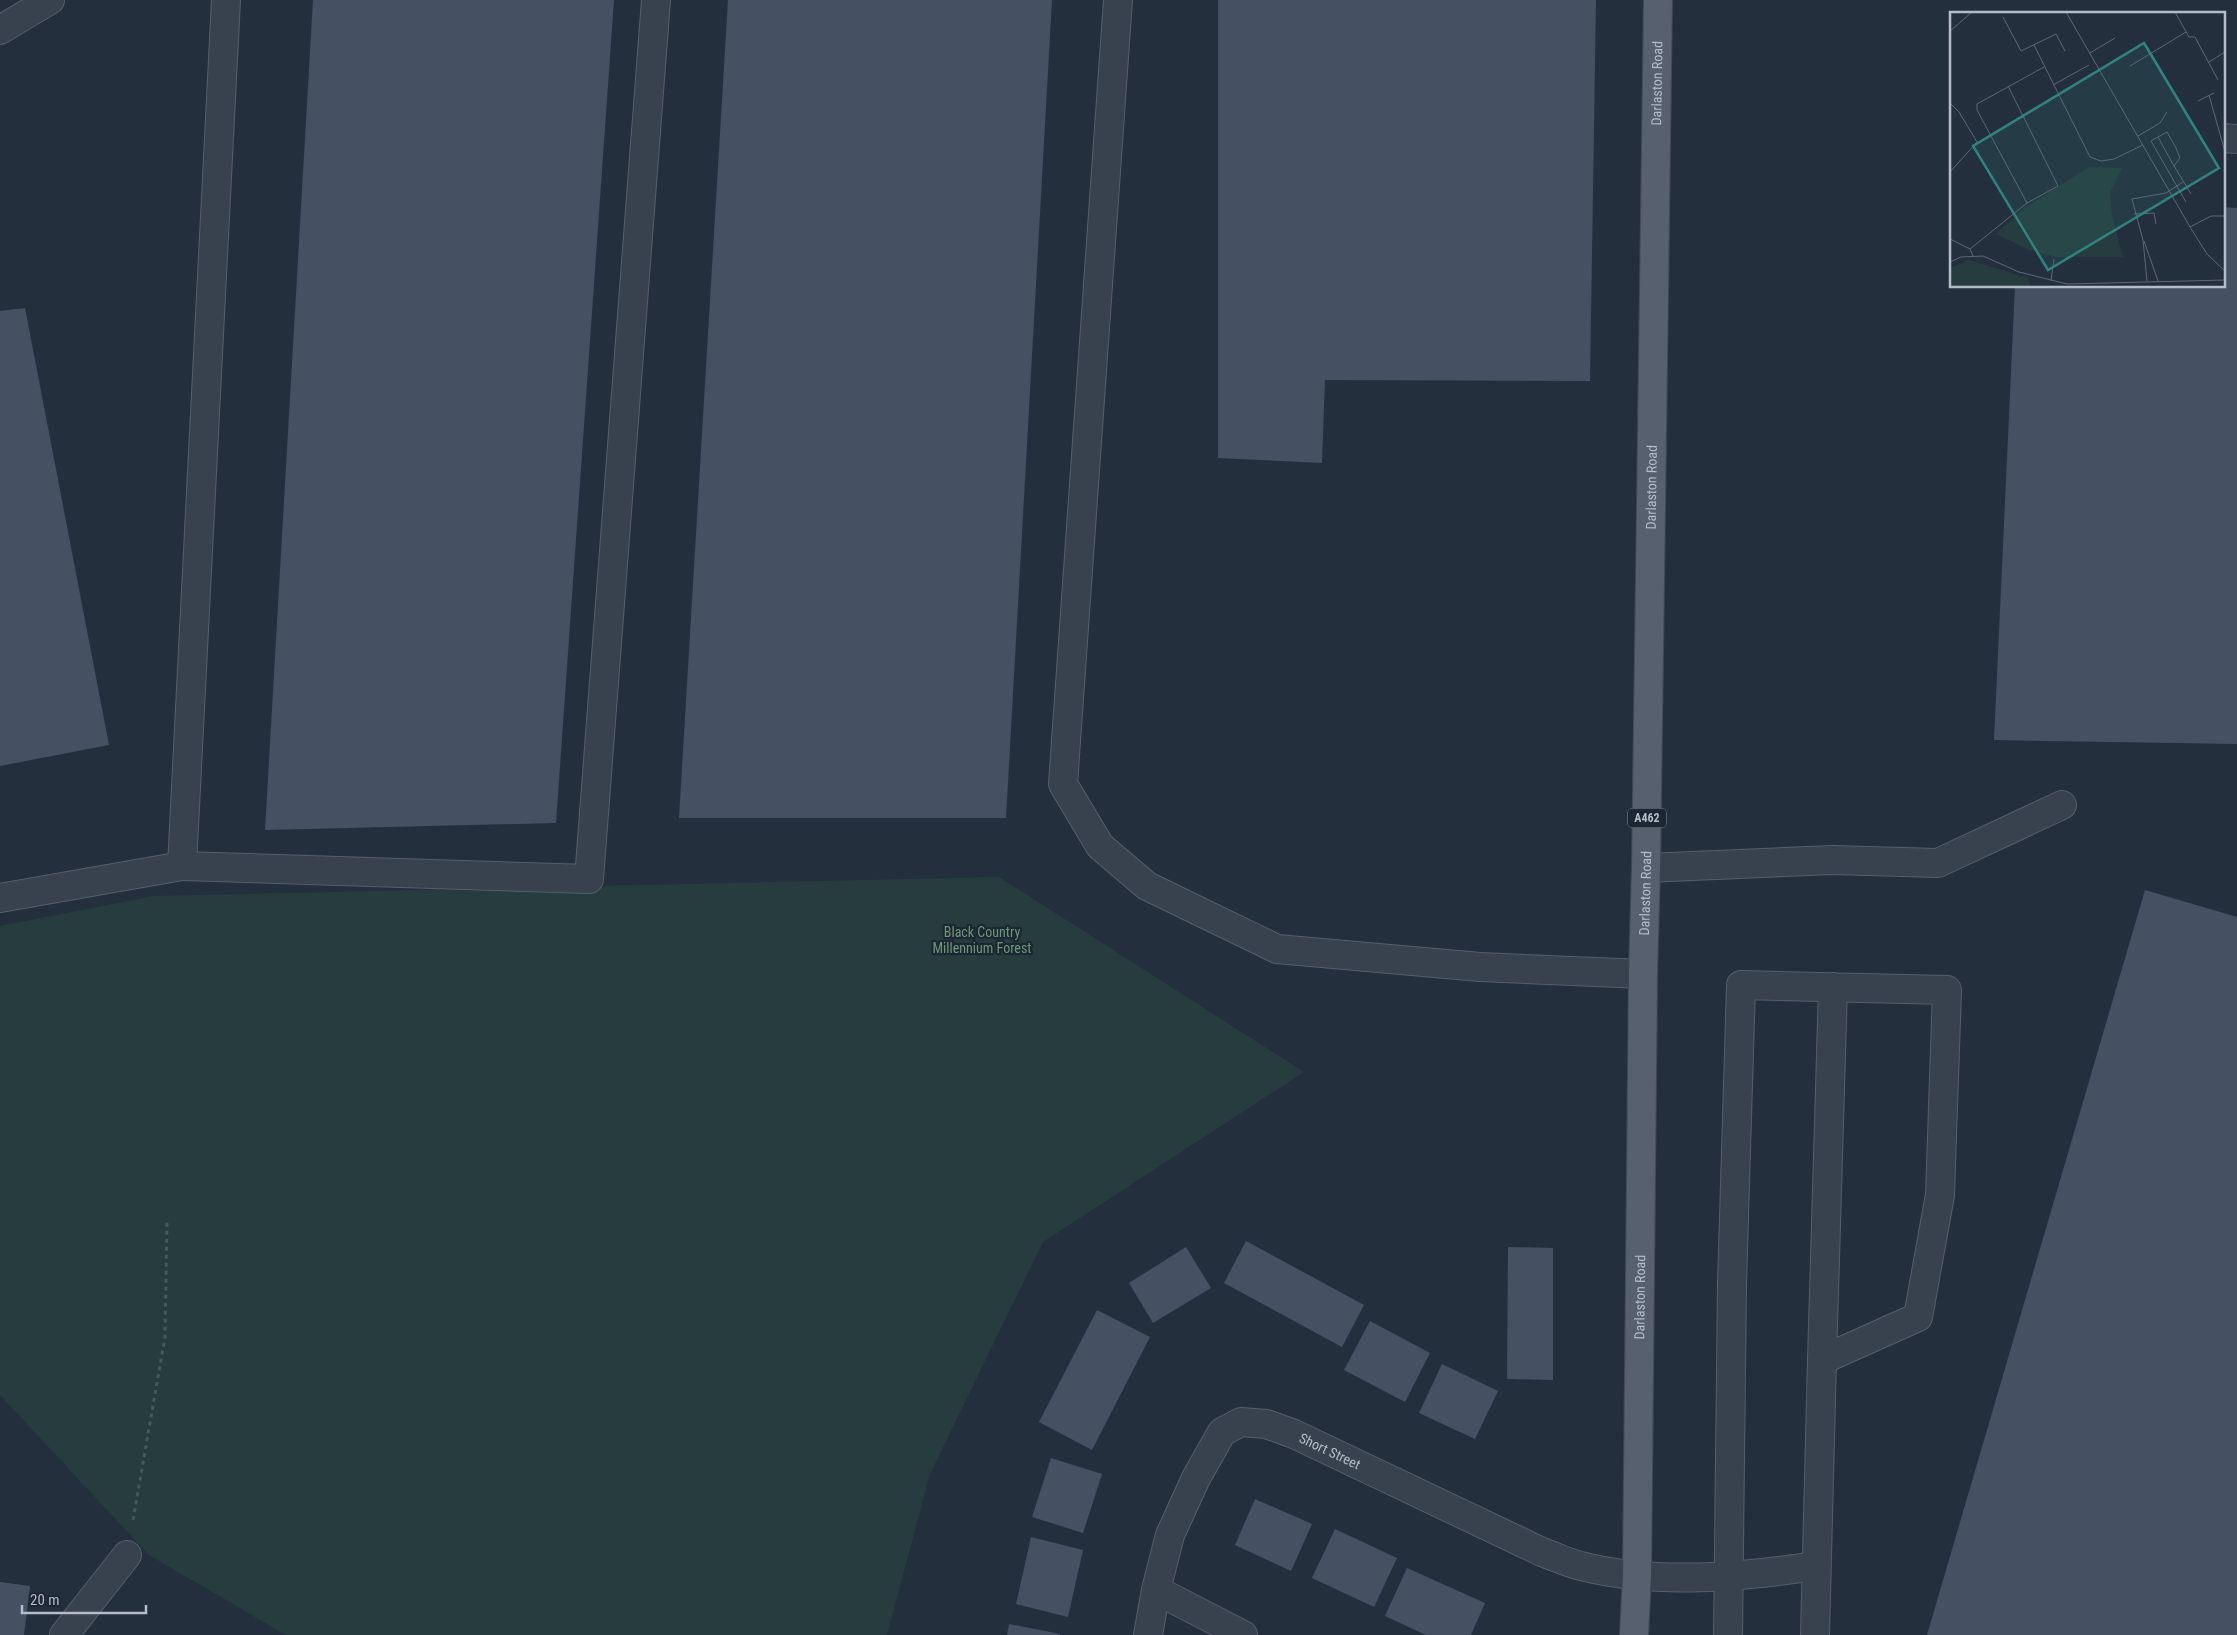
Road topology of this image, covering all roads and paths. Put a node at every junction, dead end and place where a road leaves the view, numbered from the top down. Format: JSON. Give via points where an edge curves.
{"nodes":[{"id":1,"x":50,"y":0,"type":"edge"},
{"id":2,"x":226,"y":0,"type":"edge"},
{"id":3,"x":656,"y":0,"type":"edge"},
{"id":4,"x":1118,"y":0,"type":"edge"},
{"id":5,"x":1658,"y":0,"type":"edge"},
{"id":6,"x":0,"y":30,"type":"edge"},
{"id":7,"x":2224,"y":138,"type":"edge"},
{"id":8,"x":2237,"y":138,"type":"edge"},
{"id":9,"x":2062,"y":805,"type":"dead end"},
{"id":10,"x":182,"y":866,"type":"junction"},
{"id":11,"x":1646,"y":868,"type":"junction"},
{"id":12,"x":0,"y":898,"type":"edge"},
{"id":13,"x":1643,"y":974,"type":"junction"},
{"id":14,"x":1833,"y":987,"type":"junction"},
{"id":15,"x":167,"y":1220,"type":"dead end"},
{"id":16,"x":1822,"y":1360,"type":"junction"},
{"id":17,"x":127,"y":1555,"type":"joint"},
{"id":18,"x":1815,"y":1566,"type":"junction"},
{"id":19,"x":1730,"y":1575,"type":"junction"},
{"id":20,"x":1637,"y":1576,"type":"junction"},
{"id":21,"x":1156,"y":1590,"type":"junction"},
{"id":22,"x":64,"y":1635,"type":"edge"},
{"id":23,"x":1148,"y":1635,"type":"edge"},
{"id":24,"x":1243,"y":1635,"type":"edge"},
{"id":25,"x":1634,"y":1635,"type":"edge"},
{"id":26,"x":1728,"y":1635,"type":"edge"},
{"id":27,"x":1814,"y":1635,"type":"edge"}],
"edges":[{"from":1,"to":6,"type":"street"},
{"from":2,"to":10,"type":"street"},
{"from":3,"to":10,"type":"street","via":[[589,879]]},
{"from":4,"to":13,"type":"street","via":[[1063,784],[1100,846],[1147,886],[1277,949],[1480,967]]},
{"from":5,"to":11,"type":"main road","name":"Darlaston Road","number":"A462"},
{"from":7,"to":8,"type":"street"},
{"from":9,"to":11,"type":"street","via":[[1938,863],[1833,860]]},
{"from":10,"to":12,"type":"street"},
{"from":11,"to":13,"type":"main road","name":"Darlaston Road","number":"A462"},
{"from":13,"to":20,"type":"main road","name":"Darlaston Road","number":"A462"},
{"from":14,"to":16,"type":"street"},
{"from":14,"to":16,"type":"street","via":[[1947,990],[1940,1195],[1918,1317]]},
{"from":14,"to":19,"type":"street","via":[[1740,985],[1732,1284]]},
{"from":15,"to":17,"type":"path","via":[[165,1337]]},
{"from":16,"to":18,"type":"street"},
{"from":17,"to":22,"type":"street"},
{"from":18,"to":19,"type":"street","name":"Short Street"},
{"from":18,"to":27,"type":"street"},
{"from":19,"to":20,"type":"street","name":"Short Street"},
{"from":19,"to":26,"type":"street"},
{"from":20,"to":21,"type":"street","name":"Short Street","via":[[1584,1567],[1542,1552],[1294,1434],[1266,1424],[1241,1422],[1222,1432],[1196,1478],[1170,1536]]},
{"from":20,"to":25,"type":"main road","name":"Darlaston Road","number":"A462"},
{"from":21,"to":23,"type":"street","name":"Short Street"},
{"from":21,"to":24,"type":"street"}]}
